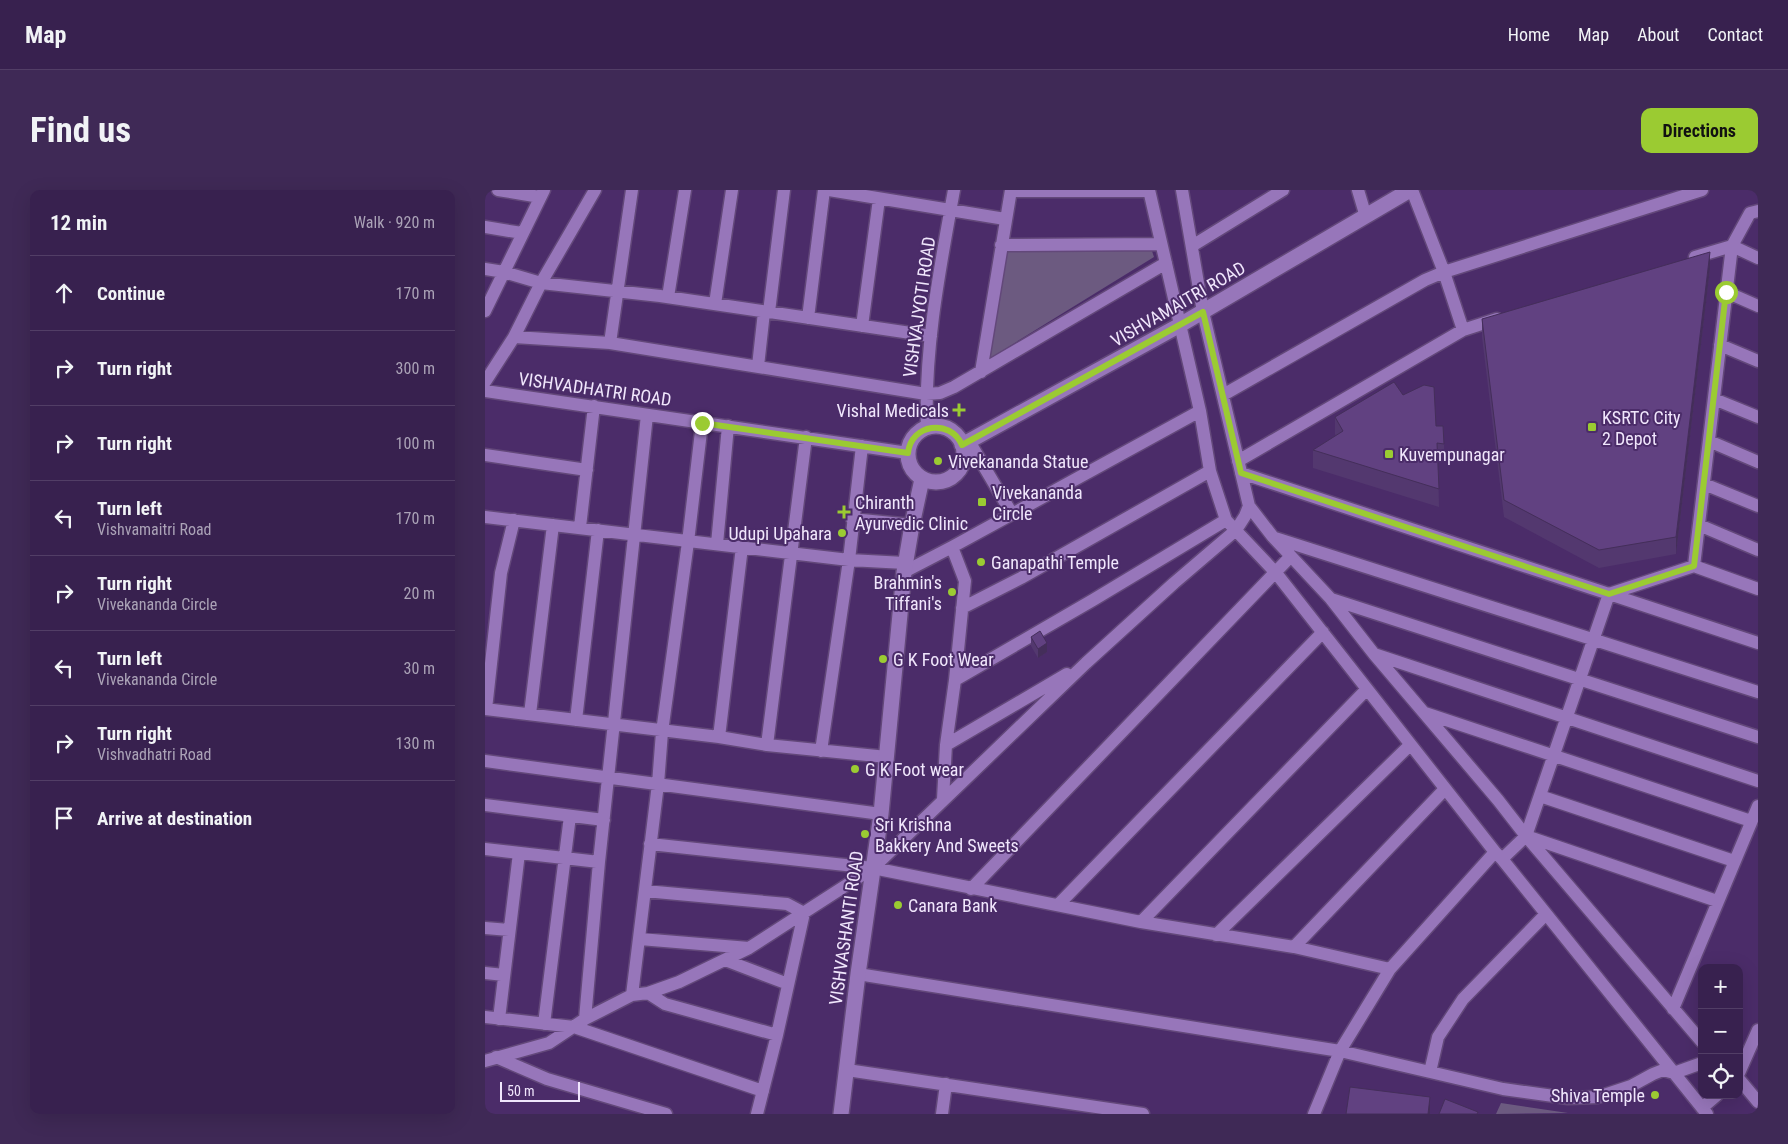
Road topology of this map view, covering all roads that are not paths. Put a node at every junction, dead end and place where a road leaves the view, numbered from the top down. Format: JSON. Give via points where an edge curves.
{"nodes":[{"id":1,"x":498,"y":190,"type":"edge"},
{"id":2,"x":595,"y":190,"type":"edge"},
{"id":3,"x":632,"y":190,"type":"edge"},
{"id":4,"x":685,"y":190,"type":"edge"},
{"id":5,"x":731,"y":190,"type":"edge"},
{"id":6,"x":784,"y":190,"type":"edge"},
{"id":7,"x":824,"y":190,"type":"edge"},
{"id":8,"x":829,"y":190,"type":"edge"},
{"id":9,"x":954,"y":190,"type":"edge"},
{"id":10,"x":1011,"y":190,"type":"edge"},
{"id":11,"x":1149,"y":190,"type":"edge"},
{"id":12,"x":1182,"y":190,"type":"edge"},
{"id":13,"x":1283,"y":190,"type":"edge"},
{"id":14,"x":1358,"y":190,"type":"edge"},
{"id":15,"x":1411,"y":190,"type":"edge"},
{"id":16,"x":1703,"y":190,"type":"edge"},
{"id":17,"x":542,"y":194,"type":"edge"},
{"id":18,"x":879,"y":199,"type":"junction"},
{"id":19,"x":950,"y":211,"type":"junction"},
{"id":20,"x":1755,"y":214,"type":"edge"},
{"id":21,"x":1366,"y":217,"type":"junction"},
{"id":22,"x":1005,"y":219,"type":"junction"},
{"id":23,"x":485,"y":227,"type":"edge"},
{"id":24,"x":522,"y":234,"type":"junction"},
{"id":25,"x":1161,"y":244,"type":"junction"},
{"id":26,"x":1001,"y":245,"type":"junction"},
{"id":27,"x":1192,"y":246,"type":"junction"},
{"id":28,"x":1732,"y":246,"type":"junction"},
{"id":29,"x":1758,"y":258,"type":"edge"},
{"id":30,"x":1685,"y":260,"type":"edge"},
{"id":31,"x":1166,"y":263,"type":"junction"},
{"id":32,"x":485,"y":269,"type":"edge"},
{"id":33,"x":504,"y":272,"type":"junction"},
{"id":34,"x":1444,"y":272,"type":"junction"},
{"id":35,"x":541,"y":283,"type":"junction"},
{"id":36,"x":617,"y":291,"type":"junction"},
{"id":37,"x":1726,"y":292,"type":"junction"},
{"id":38,"x":668,"y":297,"type":"junction"},
{"id":39,"x":715,"y":304,"type":"junction"},
{"id":40,"x":1758,"y":306,"type":"edge"},
{"id":41,"x":485,"y":310,"type":"edge"},
{"id":42,"x":766,"y":312,"type":"junction"},
{"id":43,"x":1203,"y":312,"type":"junction"},
{"id":44,"x":1509,"y":316,"type":"edge"},
{"id":45,"x":808,"y":318,"type":"junction"},
{"id":46,"x":1180,"y":325,"type":"junction"},
{"id":47,"x":861,"y":326,"type":"junction"},
{"id":48,"x":1463,"y":330,"type":"junction"},
{"id":49,"x":931,"y":336,"type":"junction"},
{"id":50,"x":513,"y":337,"type":"junction"},
{"id":51,"x":610,"y":343,"type":"junction"},
{"id":52,"x":1720,"y":345,"type":"junction"},
{"id":53,"x":1758,"y":361,"type":"edge"},
{"id":54,"x":758,"y":366,"type":"junction"},
{"id":55,"x":981,"y":372,"type":"junction"},
{"id":56,"x":485,"y":382,"type":"edge"},
{"id":57,"x":485,"y":391,"type":"edge"},
{"id":58,"x":926,"y":394,"type":"junction"},
{"id":59,"x":1223,"y":395,"type":"junction"},
{"id":60,"x":1714,"y":399,"type":"junction"},
{"id":61,"x":594,"y":406,"type":"junction"},
{"id":62,"x":1199,"y":411,"type":"junction"},
{"id":63,"x":647,"y":415,"type":"junction"},
{"id":64,"x":1758,"y":417,"type":"edge"},
{"id":65,"x":702,"y":423,"type":"junction"},
{"id":66,"x":729,"y":426,"type":"junction"},
{"id":67,"x":927,"y":428,"type":"junction"},
{"id":68,"x":806,"y":437,"type":"junction"},
{"id":69,"x":1709,"y":441,"type":"junction"},
{"id":70,"x":965,"y":443,"type":"junction"},
{"id":71,"x":862,"y":446,"type":"junction"},
{"id":72,"x":908,"y":453,"type":"junction"},
{"id":73,"x":485,"y":455,"type":"edge"},
{"id":74,"x":1758,"y":462,"type":"edge"},
{"id":75,"x":1240,"y":467,"type":"junction"},
{"id":76,"x":587,"y":470,"type":"junction"},
{"id":77,"x":1210,"y":470,"type":"junction"},
{"id":78,"x":923,"y":479,"type":"junction"},
{"id":79,"x":1704,"y":484,"type":"junction"},
{"id":80,"x":1249,"y":506,"type":"junction"},
{"id":81,"x":1758,"y":506,"type":"edge"},
{"id":82,"x":1013,"y":514,"type":"junction"},
{"id":83,"x":485,"y":517,"type":"edge"},
{"id":84,"x":853,"y":519,"type":"junction"},
{"id":85,"x":514,"y":520,"type":"junction"},
{"id":86,"x":1226,"y":520,"type":"junction"},
{"id":87,"x":553,"y":525,"type":"junction"},
{"id":88,"x":912,"y":525,"type":"junction"},
{"id":89,"x":1699,"y":525,"type":"junction"},
{"id":90,"x":580,"y":528,"type":"junction"},
{"id":91,"x":598,"y":530,"type":"junction"},
{"id":92,"x":1236,"y":530,"type":"junction"},
{"id":93,"x":634,"y":534,"type":"junction"},
{"id":94,"x":1273,"y":537,"type":"junction"},
{"id":95,"x":688,"y":542,"type":"junction"},
{"id":96,"x":717,"y":544,"type":"junction"},
{"id":97,"x":742,"y":547,"type":"junction"},
{"id":98,"x":952,"y":547,"type":"junction"},
{"id":99,"x":1758,"y":550,"type":"edge"},
{"id":100,"x":791,"y":553,"type":"junction"},
{"id":101,"x":1291,"y":556,"type":"junction"},
{"id":102,"x":849,"y":560,"type":"junction"},
{"id":103,"x":1694,"y":566,"type":"junction"},
{"id":104,"x":905,"y":567,"type":"junction"},
{"id":105,"x":1276,"y":572,"type":"junction"},
{"id":106,"x":1758,"y":590,"type":"edge"},
{"id":107,"x":1609,"y":594,"type":"junction"},
{"id":108,"x":1331,"y":599,"type":"junction"},
{"id":109,"x":962,"y":608,"type":"junction"},
{"id":110,"x":1323,"y":632,"type":"junction"},
{"id":111,"x":1594,"y":639,"type":"junction"},
{"id":112,"x":1758,"y":643,"type":"edge"},
{"id":113,"x":1373,"y":654,"type":"junction"},
{"id":114,"x":1086,"y":663,"type":"junction"},
{"id":115,"x":955,"y":680,"type":"junction"},
{"id":116,"x":1580,"y":680,"type":"junction"},
{"id":117,"x":1367,"y":689,"type":"junction"},
{"id":118,"x":1758,"y":692,"type":"edge"},
{"id":119,"x":486,"y":709,"type":"edge"},
{"id":120,"x":1425,"y":713,"type":"junction"},
{"id":121,"x":530,"y":714,"type":"junction"},
{"id":122,"x":1567,"y":718,"type":"junction"},
{"id":123,"x":576,"y":720,"type":"junction"},
{"id":124,"x":615,"y":724,"type":"junction"},
{"id":125,"x":663,"y":732,"type":"junction"},
{"id":126,"x":1758,"y":736,"type":"edge"},
{"id":127,"x":719,"y":737,"type":"junction"},
{"id":128,"x":767,"y":745,"type":"junction"},
{"id":129,"x":946,"y":745,"type":"junction"},
{"id":130,"x":1410,"y":745,"type":"junction"},
{"id":131,"x":821,"y":751,"type":"junction"},
{"id":132,"x":1554,"y":756,"type":"junction"},
{"id":133,"x":887,"y":757,"type":"junction"},
{"id":134,"x":485,"y":761,"type":"edge"},
{"id":135,"x":609,"y":777,"type":"junction"},
{"id":136,"x":1758,"y":781,"type":"edge"},
{"id":137,"x":658,"y":784,"type":"junction"},
{"id":138,"x":1445,"y":789,"type":"junction"},
{"id":139,"x":1540,"y":796,"type":"junction"},
{"id":140,"x":943,"y":799,"type":"junction"},
{"id":141,"x":485,"y":805,"type":"edge"},
{"id":142,"x":1758,"y":806,"type":"edge"},
{"id":143,"x":881,"y":814,"type":"junction"},
{"id":144,"x":570,"y":816,"type":"junction"},
{"id":145,"x":604,"y":820,"type":"junction"},
{"id":146,"x":1751,"y":821,"type":"junction"},
{"id":147,"x":1526,"y":836,"type":"junction"},
{"id":148,"x":650,"y":844,"type":"junction"},
{"id":149,"x":485,"y":849,"type":"edge"},
{"id":150,"x":519,"y":854,"type":"junction"},
{"id":151,"x":1499,"y":855,"type":"junction"},
{"id":152,"x":565,"y":859,"type":"junction"},
{"id":153,"x":1734,"y":861,"type":"junction"},
{"id":154,"x":599,"y":862,"type":"junction"},
{"id":155,"x":873,"y":868,"type":"junction"},
{"id":156,"x":971,"y":889,"type":"junction"},
{"id":157,"x":645,"y":891,"type":"junction"},
{"id":158,"x":1717,"y":901,"type":"junction"},
{"id":159,"x":1058,"y":905,"type":"junction"},
{"id":160,"x":804,"y":913,"type":"junction"},
{"id":161,"x":1546,"y":914,"type":"junction"},
{"id":162,"x":1141,"y":922,"type":"junction"},
{"id":163,"x":485,"y":928,"type":"edge"},
{"id":164,"x":509,"y":930,"type":"junction"},
{"id":165,"x":1217,"y":935,"type":"junction"},
{"id":166,"x":640,"y":939,"type":"junction"},
{"id":167,"x":1295,"y":947,"type":"junction"},
{"id":168,"x":749,"y":948,"type":"junction"},
{"id":169,"x":725,"y":960,"type":"junction"},
{"id":170,"x":1390,"y":969,"type":"junction"},
{"id":171,"x":485,"y":973,"type":"edge"},
{"id":172,"x":858,"y":974,"type":"junction"},
{"id":173,"x":504,"y":975,"type":"junction"},
{"id":174,"x":788,"y":984,"type":"junction"},
{"id":175,"x":648,"y":993,"type":"junction"},
{"id":176,"x":632,"y":995,"type":"junction"},
{"id":177,"x":1673,"y":1009,"type":"junction"},
{"id":178,"x":485,"y":1017,"type":"edge"},
{"id":179,"x":499,"y":1019,"type":"junction"},
{"id":180,"x":585,"y":1019,"type":"junction"},
{"id":181,"x":543,"y":1024,"type":"junction"},
{"id":182,"x":574,"y":1027,"type":"junction"},
{"id":183,"x":1758,"y":1030,"type":"edge"},
{"id":184,"x":777,"y":1035,"type":"junction"},
{"id":185,"x":1698,"y":1037,"type":"edge"},
{"id":186,"x":1340,"y":1051,"type":"junction"},
{"id":187,"x":490,"y":1059,"type":"edge"},
{"id":188,"x":1698,"y":1064,"type":"edge"},
{"id":189,"x":1743,"y":1064,"type":"edge"},
{"id":190,"x":847,"y":1070,"type":"junction"},
{"id":191,"x":1430,"y":1072,"type":"junction"},
{"id":192,"x":1674,"y":1073,"type":"junction"},
{"id":193,"x":946,"y":1084,"type":"junction"},
{"id":194,"x":1743,"y":1084,"type":"edge"},
{"id":195,"x":763,"y":1091,"type":"junction"},
{"id":196,"x":1714,"y":1099,"type":"edge"},
{"id":197,"x":1758,"y":1102,"type":"edge"},
{"id":198,"x":1705,"y":1111,"type":"edge"},
{"id":199,"x":666,"y":1114,"type":"edge"},
{"id":200,"x":757,"y":1114,"type":"edge"},
{"id":201,"x":841,"y":1114,"type":"edge"},
{"id":202,"x":942,"y":1114,"type":"edge"},
{"id":203,"x":1143,"y":1114,"type":"edge"},
{"id":204,"x":1313,"y":1114,"type":"edge"}],
"edges":[{"from":1,"to":17,"type":"street"},
{"from":2,"to":35,"type":"street"},
{"from":3,"to":36,"type":"street"},
{"from":4,"to":38,"type":"street"},
{"from":5,"to":39,"type":"street"},
{"from":6,"to":42,"type":"street"},
{"from":7,"to":45,"type":"street"},
{"from":8,"to":18,"type":"street"},
{"from":9,"to":19,"type":"street","name":"VISHVAJYOTI ROAD"},
{"from":10,"to":11,"type":"street"},
{"from":10,"to":22,"type":"street"},
{"from":11,"to":25,"type":"street"},
{"from":12,"to":27,"type":"street"},
{"from":13,"to":27,"type":"street"},
{"from":14,"to":21,"type":"street"},
{"from":15,"to":21,"type":"street","name":"VISHVAMAITRI ROAD"},
{"from":15,"to":34,"type":"street"},
{"from":16,"to":34,"type":"street"},
{"from":17,"to":24,"type":"street"},
{"from":18,"to":19,"type":"street"},
{"from":18,"to":47,"type":"street"},
{"from":19,"to":22,"type":"street"},
{"from":19,"to":49,"type":"street","name":"VISHVAJYOTI ROAD"},
{"from":20,"to":28,"type":"street"},
{"from":21,"to":43,"type":"street","name":"VISHVAMAITRI ROAD"},
{"from":22,"to":26,"type":"street"},
{"from":23,"to":24,"type":"street"},
{"from":24,"to":33,"type":"street"},
{"from":25,"to":26,"type":"street"},
{"from":25,"to":31,"type":"street"},
{"from":26,"to":55,"type":"street"},
{"from":27,"to":43,"type":"street"},
{"from":28,"to":29,"type":"street"},
{"from":28,"to":30,"type":"street"},
{"from":28,"to":37,"type":"street"},
{"from":31,"to":46,"type":"street"},
{"from":31,"to":55,"type":"street"},
{"from":32,"to":33,"type":"street"},
{"from":33,"to":35,"type":"street"},
{"from":33,"to":41,"type":"street"},
{"from":34,"to":48,"type":"street"},
{"from":34,"to":59,"type":"street"},
{"from":35,"to":36,"type":"street"},
{"from":35,"to":50,"type":"street"},
{"from":36,"to":38,"type":"street"},
{"from":36,"to":51,"type":"street"},
{"from":37,"to":40,"type":"street"},
{"from":37,"to":52,"type":"street"},
{"from":38,"to":39,"type":"street"},
{"from":39,"to":42,"type":"street"},
{"from":42,"to":45,"type":"street"},
{"from":42,"to":54,"type":"street"},
{"from":43,"to":46,"type":"street","name":"VISHVAMAITRI ROAD"},
{"from":43,"to":59,"type":"street"},
{"from":44,"to":48,"type":"street"},
{"from":45,"to":47,"type":"street"},
{"from":46,"to":62,"type":"street"},
{"from":46,"to":70,"type":"street","name":"VISHVAMAITRI ROAD"},
{"from":47,"to":49,"type":"street"},
{"from":48,"to":75,"type":"street"},
{"from":49,"to":58,"type":"street","name":"VISHVAJYOTI ROAD"},
{"from":50,"to":51,"type":"street"},
{"from":50,"to":56,"type":"street"},
{"from":51,"to":54,"type":"street"},
{"from":52,"to":53,"type":"street"},
{"from":52,"to":60,"type":"street"},
{"from":54,"to":58,"type":"street"},
{"from":55,"to":58,"type":"street","via":[[940,393]]},
{"from":57,"to":61,"type":"street","name":"VISHVADHATRI ROAD"},
{"from":58,"to":67,"type":"street","name":"VISHVAJYOTI ROAD"},
{"from":59,"to":75,"type":"street"},
{"from":60,"to":64,"type":"street"},
{"from":60,"to":69,"type":"street"},
{"from":61,"to":63,"type":"street","name":"VISHVADHATRI ROAD"},
{"from":61,"to":76,"type":"street"},
{"from":62,"to":77,"type":"street"},
{"from":62,"to":82,"type":"street"},
{"from":63,"to":65,"type":"street","name":"VISHVADHATRI ROAD"},
{"from":63,"to":93,"type":"street"},
{"from":65,"to":66,"type":"street","name":"VISHVADHATRI ROAD"},
{"from":65,"to":95,"type":"street"},
{"from":66,"to":68,"type":"street","name":"VISHVADHATRI ROAD"},
{"from":66,"to":96,"type":"street"},
{"from":67,"to":70,"type":"street","via":[[945,428]]},
{"from":67,"to":72,"type":"street","via":[[912,440]]},
{"from":68,"to":71,"type":"street","name":"VISHVADHATRI ROAD"},
{"from":68,"to":100,"type":"street"},
{"from":69,"to":74,"type":"street"},
{"from":69,"to":79,"type":"street"},
{"from":70,"to":78,"type":"street","via":[[962,466],[957,473],[940,482]]},
{"from":70,"to":82,"type":"street"},
{"from":71,"to":72,"type":"street","name":"VISHVADHATRI ROAD"},
{"from":71,"to":84,"type":"street"},
{"from":72,"to":78,"type":"street","via":[[910,466]]},
{"from":73,"to":76,"type":"street"},
{"from":75,"to":80,"type":"street"},
{"from":75,"to":107,"type":"street"},
{"from":76,"to":90,"type":"street"},
{"from":77,"to":86,"type":"street"},
{"from":77,"to":109,"type":"street"},
{"from":78,"to":88,"type":"street","name":"VISHVASHANTI ROAD"},
{"from":79,"to":81,"type":"street"},
{"from":79,"to":89,"type":"street"},
{"from":80,"to":92,"type":"street"},
{"from":80,"to":94,"type":"street"},
{"from":82,"to":98,"type":"street"},
{"from":83,"to":85,"type":"street"},
{"from":84,"to":88,"type":"street"},
{"from":84,"to":102,"type":"street"},
{"from":85,"to":87,"type":"street"},
{"from":85,"to":119,"type":"street","via":[[501,573]]},
{"from":86,"to":92,"type":"street"},
{"from":86,"to":115,"type":"street"},
{"from":87,"to":90,"type":"street"},
{"from":87,"to":121,"type":"street"},
{"from":88,"to":104,"type":"street","name":"VISHVASHANTI ROAD"},
{"from":89,"to":99,"type":"street"},
{"from":89,"to":103,"type":"street"},
{"from":90,"to":91,"type":"street"},
{"from":91,"to":93,"type":"street"},
{"from":91,"to":123,"type":"street"},
{"from":92,"to":105,"type":"street"},
{"from":92,"to":114,"type":"street"},
{"from":93,"to":95,"type":"street"},
{"from":93,"to":124,"type":"street"},
{"from":94,"to":101,"type":"street"},
{"from":94,"to":111,"type":"street"},
{"from":95,"to":96,"type":"street"},
{"from":95,"to":125,"type":"street"},
{"from":96,"to":97,"type":"street"},
{"from":97,"to":100,"type":"street"},
{"from":97,"to":127,"type":"street"},
{"from":98,"to":104,"type":"street"},
{"from":98,"to":109,"type":"street","via":[[965,581]]},
{"from":100,"to":102,"type":"street"},
{"from":100,"to":128,"type":"street"},
{"from":101,"to":105,"type":"street"},
{"from":101,"to":108,"type":"street"},
{"from":102,"to":104,"type":"street"},
{"from":102,"to":131,"type":"street"},
{"from":103,"to":106,"type":"street"},
{"from":103,"to":107,"type":"street"},
{"from":104,"to":133,"type":"street","name":"VISHVASHANTI ROAD"},
{"from":105,"to":110,"type":"street"},
{"from":105,"to":156,"type":"street"},
{"from":107,"to":111,"type":"street"},
{"from":107,"to":112,"type":"street"},
{"from":108,"to":113,"type":"street"},
{"from":108,"to":116,"type":"street"},
{"from":109,"to":115,"type":"street"},
{"from":110,"to":117,"type":"street"},
{"from":110,"to":159,"type":"street"},
{"from":111,"to":116,"type":"street"},
{"from":111,"to":118,"type":"street"},
{"from":113,"to":120,"type":"street"},
{"from":113,"to":122,"type":"street"},
{"from":114,"to":129,"type":"street"},
{"from":114,"to":140,"type":"street"},
{"from":115,"to":129,"type":"street"},
{"from":116,"to":122,"type":"street"},
{"from":116,"to":126,"type":"street"},
{"from":117,"to":130,"type":"street"},
{"from":117,"to":162,"type":"street"},
{"from":119,"to":121,"type":"street"},
{"from":120,"to":132,"type":"street"},
{"from":120,"to":147,"type":"street"},
{"from":121,"to":123,"type":"street"},
{"from":122,"to":132,"type":"street"},
{"from":122,"to":136,"type":"street"},
{"from":123,"to":124,"type":"street"},
{"from":124,"to":125,"type":"street"},
{"from":124,"to":135,"type":"street"},
{"from":125,"to":127,"type":"street"},
{"from":125,"to":137,"type":"street"},
{"from":127,"to":128,"type":"street"},
{"from":128,"to":131,"type":"street"},
{"from":129,"to":140,"type":"street"},
{"from":130,"to":138,"type":"street"},
{"from":130,"to":165,"type":"street"},
{"from":131,"to":133,"type":"street"},
{"from":132,"to":139,"type":"street"},
{"from":132,"to":146,"type":"street"},
{"from":133,"to":143,"type":"street","name":"VISHVASHANTI ROAD"},
{"from":134,"to":135,"type":"street"},
{"from":135,"to":137,"type":"street"},
{"from":135,"to":145,"type":"street"},
{"from":137,"to":143,"type":"street"},
{"from":137,"to":148,"type":"street"},
{"from":138,"to":151,"type":"street"},
{"from":138,"to":167,"type":"street"},
{"from":139,"to":147,"type":"street"},
{"from":139,"to":153,"type":"street"},
{"from":140,"to":155,"type":"street"},
{"from":141,"to":144,"type":"street"},
{"from":142,"to":146,"type":"street"},
{"from":143,"to":155,"type":"street","name":"VISHVASHANTI ROAD"},
{"from":144,"to":145,"type":"street"},
{"from":144,"to":152,"type":"street"},
{"from":145,"to":154,"type":"street"},
{"from":146,"to":153,"type":"street"},
{"from":147,"to":151,"type":"street"},
{"from":147,"to":158,"type":"street"},
{"from":147,"to":177,"type":"street"},
{"from":148,"to":155,"type":"street"},
{"from":148,"to":157,"type":"street"},
{"from":149,"to":150,"type":"street"},
{"from":150,"to":152,"type":"street"},
{"from":150,"to":164,"type":"street"},
{"from":151,"to":161,"type":"street"},
{"from":151,"to":170,"type":"street"},
{"from":152,"to":154,"type":"street"},
{"from":152,"to":181,"type":"street"},
{"from":153,"to":158,"type":"street"},
{"from":154,"to":180,"type":"street"},
{"from":155,"to":156,"type":"street"},
{"from":155,"to":160,"type":"street"},
{"from":155,"to":172,"type":"street","name":"VISHVASHANTI ROAD"},
{"from":156,"to":159,"type":"street"},
{"from":157,"to":160,"type":"street","via":[[787,904]]},
{"from":157,"to":166,"type":"street"},
{"from":158,"to":177,"type":"street"},
{"from":159,"to":162,"type":"street"},
{"from":160,"to":168,"type":"street"},
{"from":160,"to":174,"type":"street"},
{"from":161,"to":191,"type":"street","via":[[1463,999],[1438,1036]]},
{"from":161,"to":192,"type":"street"},
{"from":162,"to":165,"type":"street"},
{"from":163,"to":164,"type":"street"},
{"from":164,"to":173,"type":"street"},
{"from":165,"to":167,"type":"street"},
{"from":166,"to":168,"type":"street"},
{"from":166,"to":176,"type":"street"},
{"from":167,"to":170,"type":"street"},
{"from":168,"to":169,"type":"street"},
{"from":169,"to":174,"type":"street"},
{"from":169,"to":175,"type":"street"},
{"from":170,"to":186,"type":"street"},
{"from":171,"to":173,"type":"street"},
{"from":172,"to":186,"type":"street"},
{"from":172,"to":190,"type":"street","name":"VISHVASHANTI ROAD"},
{"from":173,"to":179,"type":"street"},
{"from":174,"to":184,"type":"street"},
{"from":175,"to":176,"type":"street"},
{"from":175,"to":184,"type":"street","via":[[665,1004]]},
{"from":176,"to":180,"type":"street"},
{"from":177,"to":185,"type":"street"},
{"from":178,"to":179,"type":"street"},
{"from":179,"to":181,"type":"street"},
{"from":180,"to":182,"type":"street"},
{"from":181,"to":182,"type":"street"},
{"from":182,"to":187,"type":"street","via":[[549,1043]]},
{"from":182,"to":195,"type":"street"},
{"from":183,"to":189,"type":"street"},
{"from":184,"to":195,"type":"street"},
{"from":186,"to":191,"type":"street"},
{"from":186,"to":204,"type":"street"},
{"from":187,"to":199,"type":"street"},
{"from":188,"to":192,"type":"street"},
{"from":190,"to":193,"type":"street"},
{"from":190,"to":201,"type":"street","name":"VISHVASHANTI ROAD"},
{"from":191,"to":192,"type":"street","via":[[1503,1089],[1568,1098],[1598,1097],[1631,1086],[1663,1070]]},
{"from":192,"to":198,"type":"street"},
{"from":193,"to":202,"type":"street"},
{"from":193,"to":203,"type":"street"},
{"from":194,"to":197,"type":"street"},
{"from":195,"to":200,"type":"street"},
{"from":196,"to":198,"type":"street"}]}
